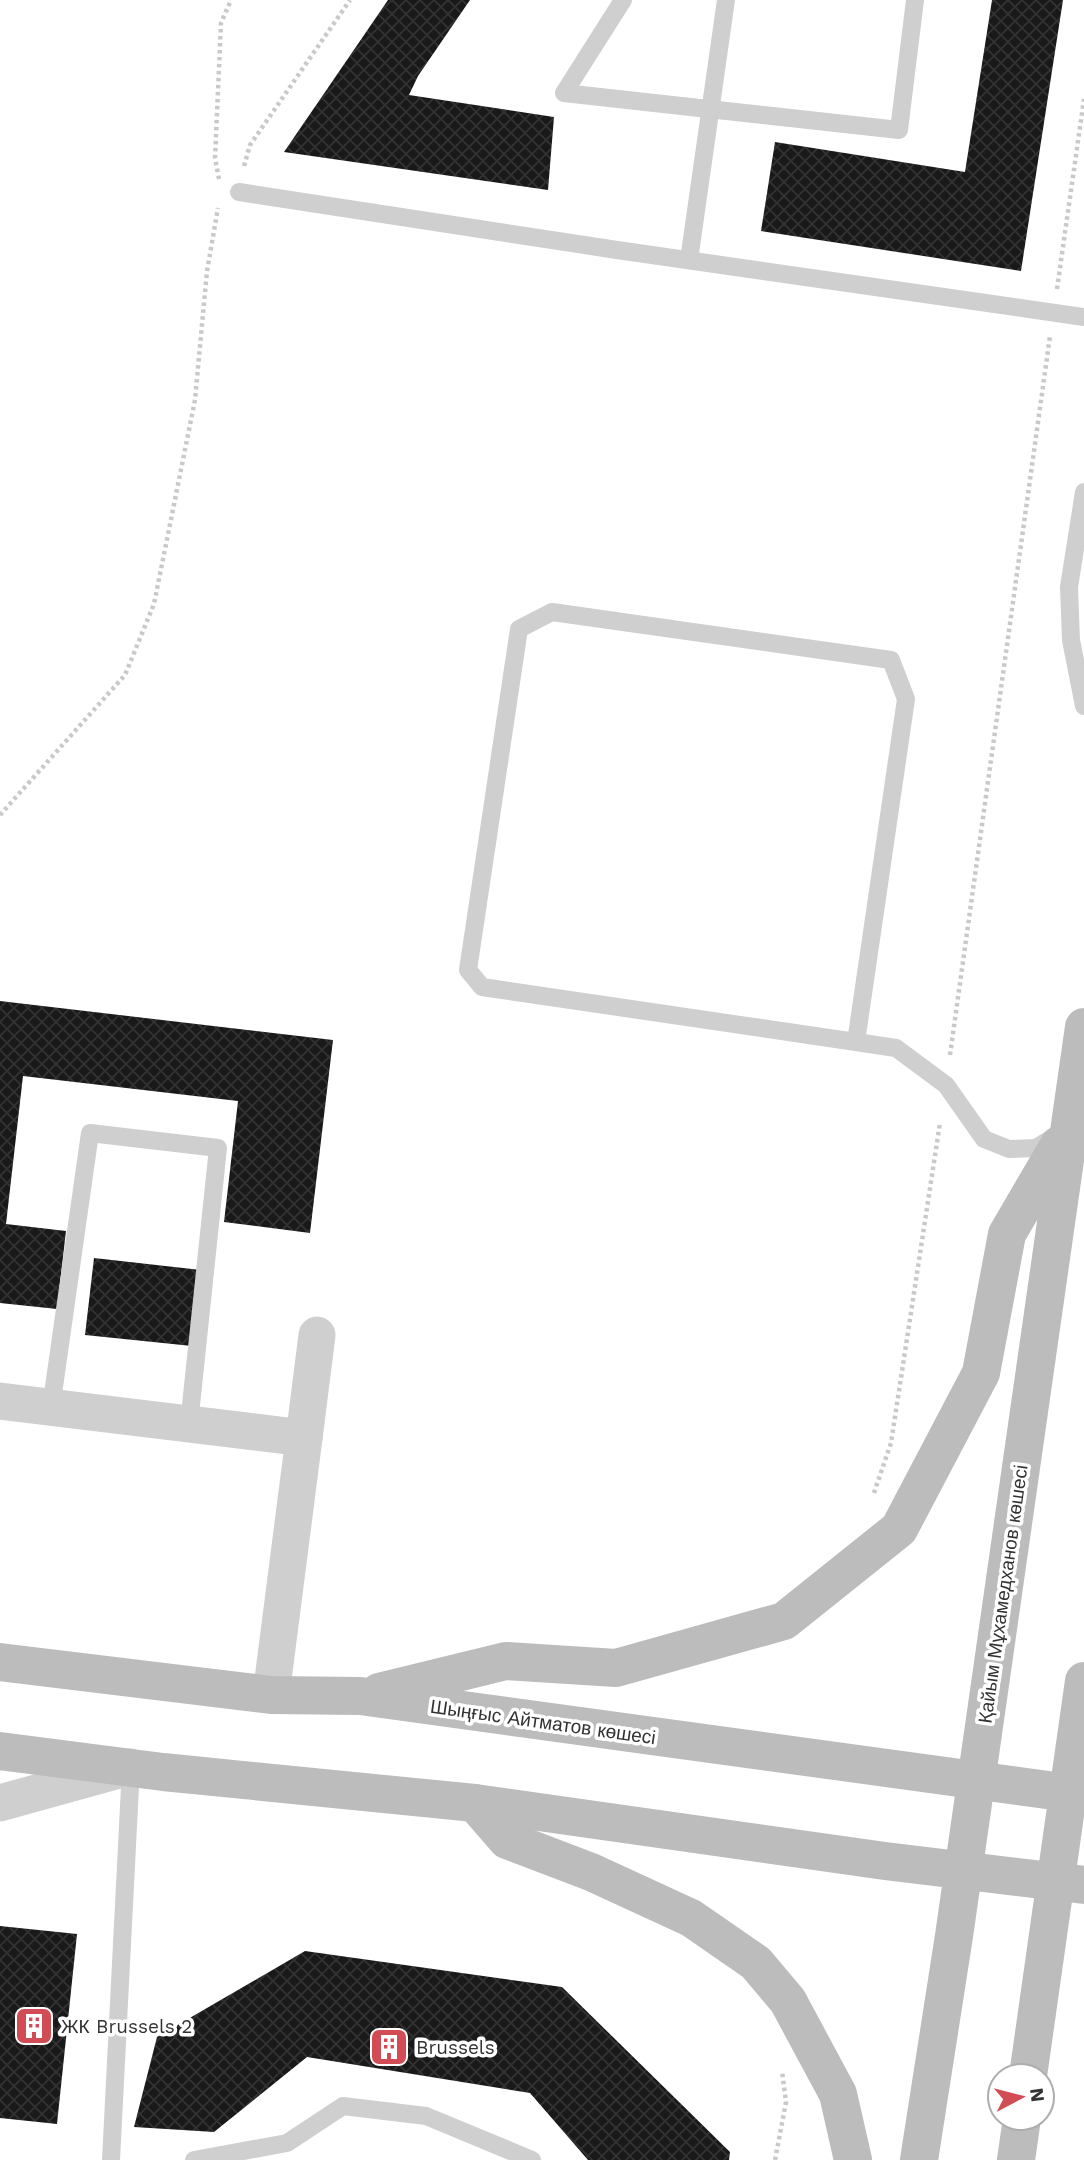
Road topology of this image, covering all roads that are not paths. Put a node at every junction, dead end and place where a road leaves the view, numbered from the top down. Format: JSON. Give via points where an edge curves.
{"nodes":[{"id":1,"x":623,"y":0,"type":"edge"},
{"id":2,"x":726,"y":0,"type":"edge"},
{"id":3,"x":915,"y":0,"type":"edge"},
{"id":4,"x":710,"y":109,"type":"junction"},
{"id":5,"x":230,"y":191,"type":"road end"},
{"id":6,"x":688,"y":260,"type":"junction"},
{"id":7,"x":1084,"y":317,"type":"edge"},
{"id":8,"x":1084,"y":492,"type":"edge"},
{"id":9,"x":1084,"y":706,"type":"edge"},
{"id":10,"x":1084,"y":1027,"type":"edge"},
{"id":11,"x":856,"y":1042,"type":"junction"},
{"id":12,"x":1069,"y":1128,"type":"junction"},
{"id":13,"x":317,"y":1335,"type":"dead end"},
{"id":14,"x":0,"y":1401,"type":"edge"},
{"id":15,"x":51,"y":1408,"type":"junction"},
{"id":16,"x":189,"y":1424,"type":"junction"},
{"id":17,"x":304,"y":1438,"type":"junction"},
{"id":18,"x":0,"y":1661,"type":"edge"},
{"id":19,"x":1084,"y":1681,"type":"edge"},
{"id":20,"x":271,"y":1695,"type":"junction"},
{"id":21,"x":360,"y":1696,"type":"junction"},
{"id":22,"x":0,"y":1751,"type":"edge"},
{"id":23,"x":131,"y":1767,"type":"junction"},
{"id":24,"x":976,"y":1782,"type":"junction"},
{"id":25,"x":1076,"y":1794,"type":"edge"},
{"id":26,"x":0,"y":1803,"type":"edge"},
{"id":27,"x":475,"y":1803,"type":"junction"},
{"id":28,"x":963,"y":1871,"type":"junction"},
{"id":29,"x":1070,"y":1884,"type":"edge"},
{"id":30,"x":1031,"y":2062,"type":"edge"},
{"id":31,"x":1020,"y":2132,"type":"edge"},
{"id":32,"x":111,"y":2160,"type":"edge"},
{"id":33,"x":194,"y":2160,"type":"edge"},
{"id":34,"x":532,"y":2160,"type":"edge"},
{"id":35,"x":853,"y":2160,"type":"edge"},
{"id":36,"x":919,"y":2160,"type":"edge"},
{"id":37,"x":1016,"y":2160,"type":"edge"}],
"edges":[{"from":1,"to":4,"type":"lane","via":[[564,93]]},
{"from":2,"to":4,"type":"lane"},
{"from":3,"to":4,"type":"lane","via":[[898,130]]},
{"from":4,"to":6,"type":"lane"},
{"from":5,"to":6,"type":"lane"},
{"from":6,"to":7,"type":"lane"},
{"from":8,"to":9,"type":"lane","via":[[1069,587],[1071,640]]},
{"from":10,"to":12,"type":"main road","name":"Қайым Мұхамедханов көшесі"},
{"from":11,"to":11,"type":"lane","via":[[482,987],[468,970],[519,629],[552,612],[891,660],[906,699]]},
{"from":11,"to":12,"type":"lane","via":[[896,1048],[946,1085],[984,1139],[1009,1149],[1037,1148]]},
{"from":12,"to":21,"type":"main road","via":[[1007,1234],[981,1373],[899,1529],[888,1538],[784,1621],[616,1668],[506,1661]]},
{"from":12,"to":24,"type":"main road","name":"Қайым Мұхамедханов көшесі"},
{"from":13,"to":17,"type":"street"},
{"from":14,"to":15,"type":"street"},
{"from":15,"to":16,"type":"street"},
{"from":15,"to":16,"type":"lane","via":[[90,1133],[205,1146],[218,1148]]},
{"from":16,"to":17,"type":"street"},
{"from":17,"to":20,"type":"street"},
{"from":18,"to":20,"type":"main road","name":"Шыңғыс Айтматов көшесі"},
{"from":19,"to":25,"type":"main road"},
{"from":20,"to":21,"type":"main road","name":"Шыңғыс Айтматов көшесі"},
{"from":21,"to":24,"type":"main road","name":"Шыңғыс Айтматов көшесі"},
{"from":22,"to":23,"type":"main road"},
{"from":23,"to":26,"type":"street"},
{"from":23,"to":27,"type":"main road"},
{"from":23,"to":32,"type":"lane"},
{"from":24,"to":25,"type":"main road","name":"Шыңғыс Айтматов көшесі"},
{"from":24,"to":28,"type":"main road","name":"Қайым Мұхамедханов көшесі"},
{"from":25,"to":29,"type":"main road"},
{"from":27,"to":28,"type":"main road"},
{"from":27,"to":35,"type":"main road","via":[[507,1840],[691,1918],[756,1963],[788,2001],[838,2094]]},
{"from":28,"to":29,"type":"main road"},
{"from":28,"to":36,"type":"main road","name":"Қайым Мұхамедханов көшесі"},
{"from":29,"to":30,"type":"main road"},
{"from":31,"to":37,"type":"main road"},
{"from":33,"to":34,"type":"lane","via":[[287,2143],[343,2106],[426,2116]]}]}
